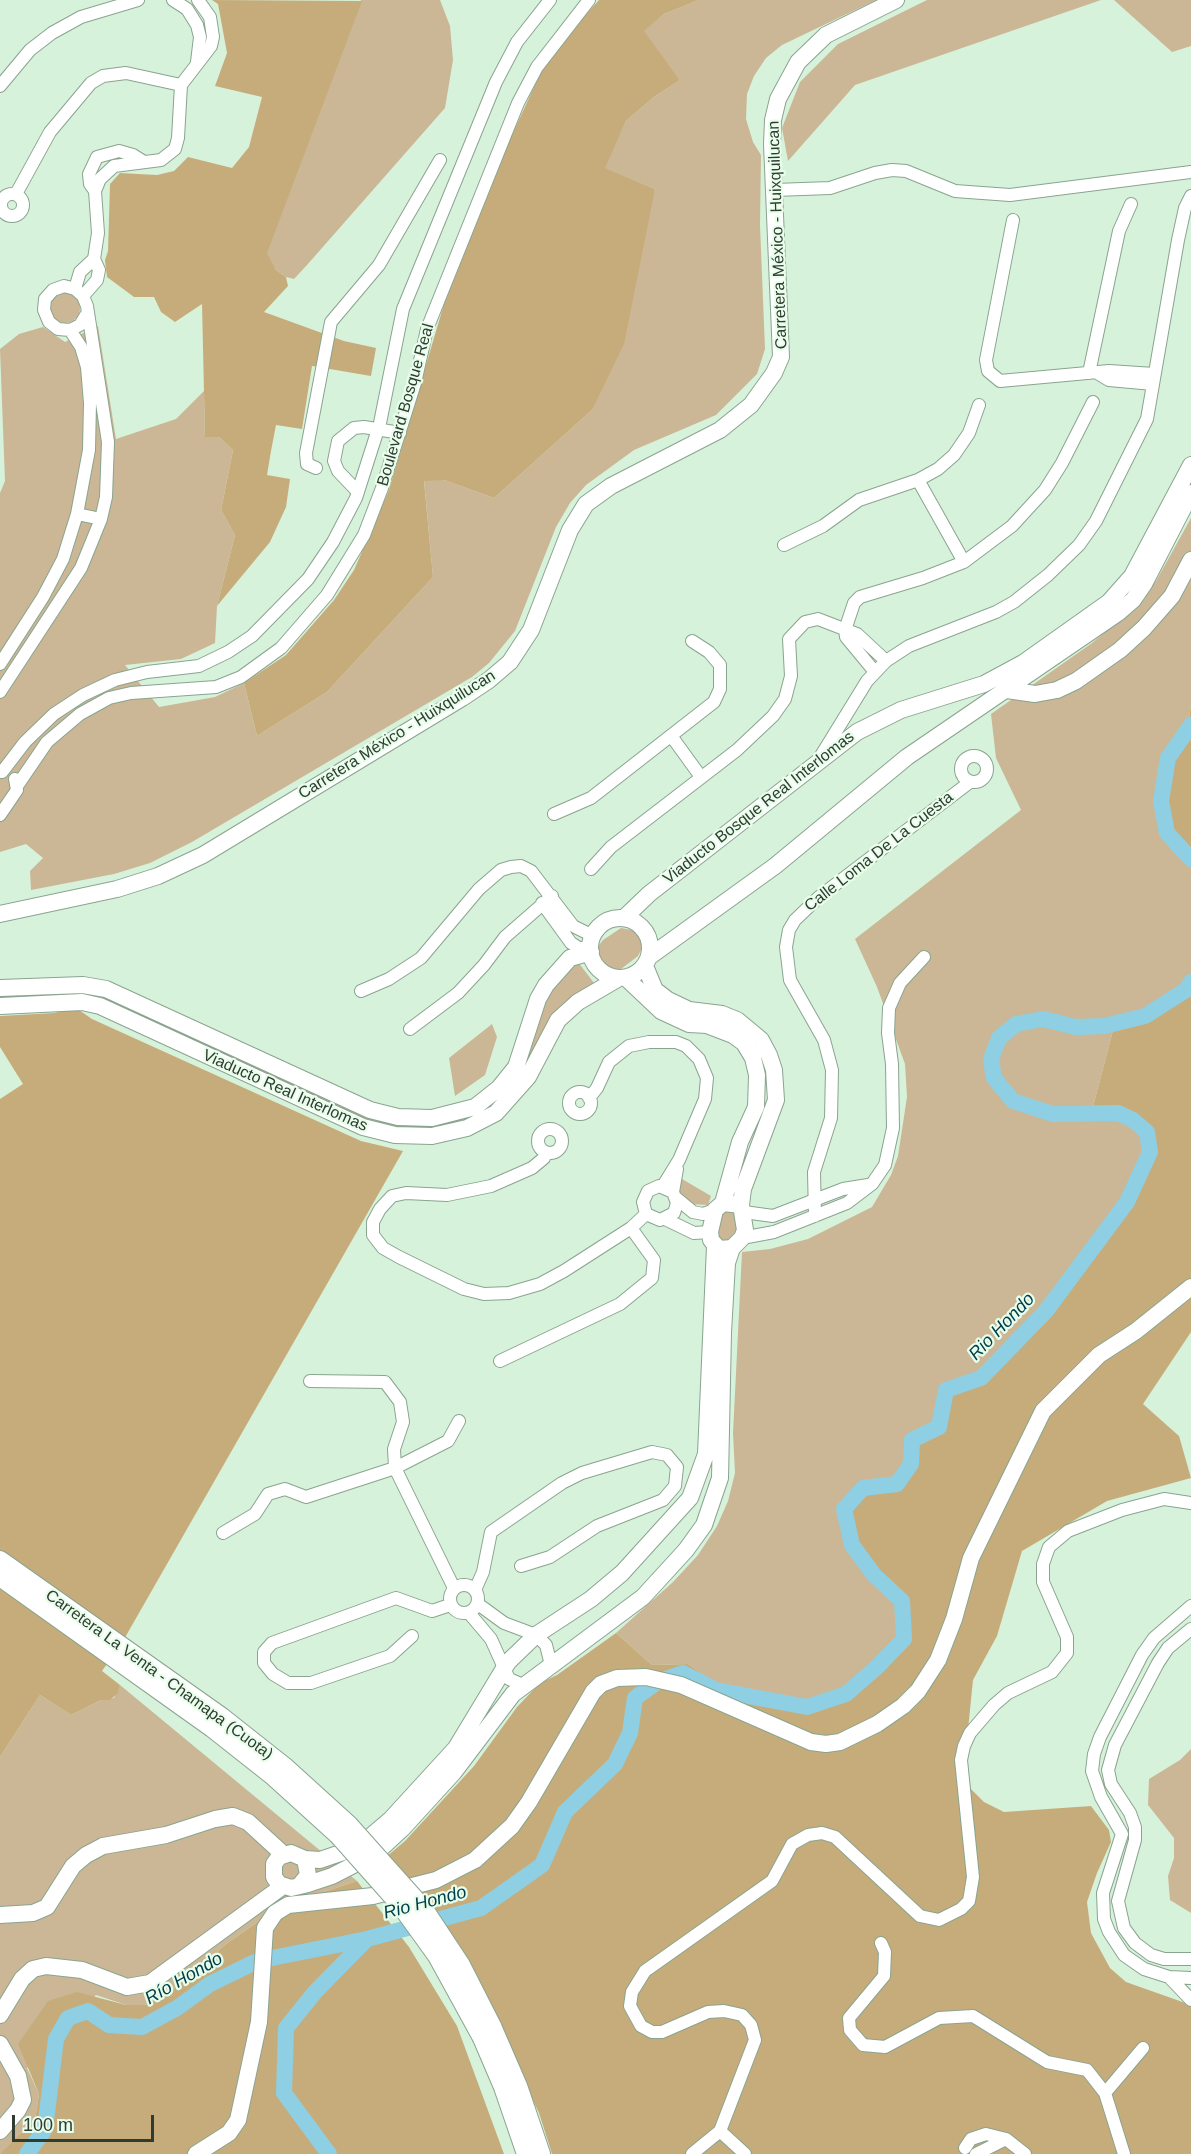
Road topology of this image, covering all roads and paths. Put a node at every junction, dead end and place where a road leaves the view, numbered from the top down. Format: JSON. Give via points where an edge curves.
{"nodes":[{"id":1,"x":138,"y":0,"type":"edge"},
{"id":2,"x":173,"y":0,"type":"edge"},
{"id":3,"x":198,"y":0,"type":"edge"},
{"id":4,"x":550,"y":0,"type":"edge"},
{"id":5,"x":589,"y":0,"type":"edge"},
{"id":6,"x":896,"y":0,"type":"edge"},
{"id":7,"x":196,"y":63,"type":"junction"},
{"id":8,"x":181,"y":85,"type":"junction"},
{"id":9,"x":0,"y":86,"type":"edge"},
{"id":10,"x":440,"y":160,"type":"dead end"},
{"id":11,"x":1191,"y":172,"type":"edge"},
{"id":12,"x":775,"y":190,"type":"junction"},
{"id":13,"x":16,"y":194,"type":"dead end"},
{"id":14,"x":1191,"y":196,"type":"edge"},
{"id":15,"x":1131,"y":204,"type":"dead end"},
{"id":16,"x":1013,"y":220,"type":"dead end"},
{"id":17,"x":94,"y":258,"type":"junction"},
{"id":18,"x":79,"y":293,"type":"junction"},
{"id":19,"x":86,"y":315,"type":"junction"},
{"id":20,"x":70,"y":330,"type":"junction"},
{"id":21,"x":1094,"y":374,"type":"junction"},
{"id":22,"x":1153,"y":379,"type":"junction"},
{"id":23,"x":1093,"y":402,"type":"dead end"},
{"id":24,"x":979,"y":405,"type":"dead end"},
{"id":25,"x":378,"y":429,"type":"junction"},
{"id":26,"x":400,"y":433,"type":"junction"},
{"id":27,"x":1191,"y":465,"type":"edge"},
{"id":28,"x":336,"y":468,"type":"junction"},
{"id":29,"x":918,"y":480,"type":"junction"},
{"id":30,"x":357,"y":492,"type":"junction"},
{"id":31,"x":1191,"y":493,"type":"edge"},
{"id":32,"x":77,"y":514,"type":"junction"},
{"id":33,"x":101,"y":519,"type":"junction"},
{"id":34,"x":784,"y":545,"type":"dead end"},
{"id":35,"x":1191,"y":560,"type":"edge"},
{"id":36,"x":964,"y":562,"type":"junction"},
{"id":37,"x":845,"y":630,"type":"junction"},
{"id":38,"x":692,"y":641,"type":"dead end"},
{"id":39,"x":886,"y":661,"type":"junction"},
{"id":40,"x":0,"y":664,"type":"edge"},
{"id":41,"x":875,"y":672,"type":"junction"},
{"id":42,"x":1007,"y":690,"type":"junction"},
{"id":43,"x":0,"y":692,"type":"edge"},
{"id":44,"x":672,"y":737,"type":"junction"},
{"id":45,"x":817,"y":761,"type":"junction"},
{"id":46,"x":1,"y":773,"type":"edge"},
{"id":47,"x":701,"y":777,"type":"junction"},
{"id":48,"x":970,"y":782,"type":"dead end"},
{"id":49,"x":17,"y":786,"type":"junction"},
{"id":50,"x":0,"y":814,"type":"edge"},
{"id":51,"x":554,"y":814,"type":"dead end"},
{"id":52,"x":591,"y":869,"type":"dead end"},
{"id":53,"x":547,"y":900,"type":"junction"},
{"id":54,"x":0,"y":914,"type":"edge"},
{"id":55,"x":624,"y":918,"type":"junction"},
{"id":56,"x":591,"y":946,"type":"junction"},
{"id":57,"x":924,"y":957,"type":"dead end"},
{"id":58,"x":647,"y":961,"type":"junction"},
{"id":59,"x":623,"y":978,"type":"junction"},
{"id":60,"x":0,"y":988,"type":"edge"},
{"id":61,"x":361,"y":991,"type":"dead end"},
{"id":62,"x":0,"y":1006,"type":"edge"},
{"id":63,"x":410,"y":1029,"type":"dead end"},
{"id":64,"x":589,"y":1098,"type":"dead end"},
{"id":65,"x":545,"y":1152,"type":"dead end"},
{"id":66,"x":872,"y":1184,"type":"junction"},
{"id":67,"x":670,"y":1192,"type":"junction"},
{"id":68,"x":814,"y":1200,"type":"junction"},
{"id":69,"x":719,"y":1207,"type":"junction"},
{"id":70,"x":742,"y":1209,"type":"junction"},
{"id":71,"x":646,"y":1214,"type":"junction"},
{"id":72,"x":815,"y":1216,"type":"junction"},
{"id":73,"x":665,"y":1219,"type":"junction"},
{"id":74,"x":631,"y":1228,"type":"junction"},
{"id":75,"x":712,"y":1239,"type":"junction"},
{"id":76,"x":737,"y":1243,"type":"junction"},
{"id":77,"x":1191,"y":1287,"type":"edge"},
{"id":78,"x":500,"y":1361,"type":"dead end"},
{"id":79,"x":310,"y":1381,"type":"dead end"},
{"id":80,"x":459,"y":1420,"type":"dead end"},
{"id":81,"x":395,"y":1468,"type":"junction"},
{"id":82,"x":1191,"y":1503,"type":"edge"},
{"id":83,"x":223,"y":1533,"type":"dead end"},
{"id":84,"x":0,"y":1560,"type":"edge"},
{"id":85,"x":521,"y":1566,"type":"dead end"},
{"id":86,"x":0,"y":1577,"type":"edge"},
{"id":87,"x":454,"y":1588,"type":"junction"},
{"id":88,"x":475,"y":1590,"type":"junction"},
{"id":89,"x":450,"y":1605,"type":"junction"},
{"id":90,"x":1191,"y":1606,"type":"edge"},
{"id":91,"x":473,"y":1608,"type":"junction"},
{"id":92,"x":1191,"y":1629,"type":"edge"},
{"id":93,"x":536,"y":1635,"type":"junction"},
{"id":94,"x":412,"y":1636,"type":"dead end"},
{"id":95,"x":551,"y":1665,"type":"junction"},
{"id":96,"x":505,"y":1670,"type":"junction"},
{"id":97,"x":523,"y":1685,"type":"junction"},
{"id":98,"x":344,"y":1830,"type":"junction"},
{"id":99,"x":283,"y":1854,"type":"junction"},
{"id":100,"x":305,"y":1859,"type":"junction"},
{"id":101,"x":291,"y":1886,"type":"junction"},
{"id":102,"x":0,"y":1915,"type":"edge"},
{"id":103,"x":881,"y":1943,"type":"dead end"},
{"id":104,"x":1191,"y":1959,"type":"edge"},
{"id":105,"x":1169,"y":1977,"type":"junction"},
{"id":106,"x":1191,"y":1978,"type":"edge"},
{"id":107,"x":1191,"y":2001,"type":"edge"},
{"id":108,"x":0,"y":2015,"type":"edge"},
{"id":109,"x":487,"y":2032,"type":"junction"},
{"id":110,"x":0,"y":2044,"type":"edge"},
{"id":111,"x":1143,"y":2048,"type":"dead end"},
{"id":112,"x":1105,"y":2093,"type":"junction"},
{"id":113,"x":0,"y":2131,"type":"edge"},
{"id":114,"x":720,"y":2131,"type":"junction"},
{"id":115,"x":968,"y":2152,"type":"edge"},
{"id":116,"x":196,"y":2154,"type":"edge"},
{"id":117,"x":526,"y":2154,"type":"edge"},
{"id":118,"x":540,"y":2154,"type":"edge"},
{"id":119,"x":692,"y":2154,"type":"edge"},
{"id":120,"x":745,"y":2154,"type":"edge"},
{"id":121,"x":1025,"y":2154,"type":"edge"},
{"id":122,"x":1124,"y":2154,"type":"edge"}],
"edges":[{"from":1,"to":9,"type":"street","via":[[81,17],[52,33],[30,50]]},
{"from":2,"to":7,"type":"street","via":[[187,9],[197,25],[200,37]]},
{"from":3,"to":7,"type":"street","via":[[210,17],[213,38]]},
{"from":4,"to":25,"type":"street","name":"Boulevard Bosque Real","via":[[517,42],[496,82],[403,309]]},
{"from":5,"to":26,"type":"street","name":"Boulevard Bosque Real","via":[[537,67],[518,103],[428,328]]},
{"from":6,"to":12,"type":"main road","name":"Carretera México - Huixquilucan","via":[[826,35],[798,62],[772,120]]},
{"from":7,"to":8,"type":"street"},
{"from":8,"to":13,"type":"street","via":[[126,73],[103,76],[91,83],[50,132]]},
{"from":8,"to":17,"type":"street","via":[[175,149],[161,160],[114,166],[106,171],[95,191],[98,233]]},
{"from":10,"to":28,"type":"street","via":[[379,265],[331,322],[306,453],[307,464],[320,469]]},
{"from":11,"to":12,"type":"street","via":[[990,195],[955,191],[906,171],[875,173],[830,188]]},
{"from":12,"to":54,"type":"main road","name":"Carretera México - Huixquilucan","via":[[781,357],[774,374],[751,405],[720,430],[611,486],[586,504],[570,530],[531,630],[510,662],[462,698],[203,855],[117,889]]},
{"from":14,"to":22,"type":"street","via":[[1178,240]]},
{"from":15,"to":21,"type":"street","via":[[1119,231]]},
{"from":16,"to":21,"type":"street","via":[[986,360],[988,371],[1000,381]]},
{"from":17,"to":18,"type":"street","via":[[80,272]]},
{"from":17,"to":18,"type":"street","via":[[99,270],[97,280]]},
{"from":18,"to":19,"type":"street"},
{"from":18,"to":20,"type":"street","via":[[64,286],[45,299],[49,322],[58,329]]},
{"from":19,"to":20,"type":"street","via":[[80,325]]},
{"from":19,"to":33,"type":"street","via":[[94,341],[108,442]]},
{"from":20,"to":32,"type":"street","via":[[87,367],[90,403],[89,450]]},
{"from":21,"to":22,"type":"street","via":[[1124,371]]},
{"from":22,"to":39,"type":"street","via":[[1146,419],[1119,480],[1079,545],[1014,602],[909,645]]},
{"from":23,"to":36,"type":"street","via":[[1062,463],[1033,504],[1012,526]]},
{"from":24,"to":29,"type":"street","via":[[969,433],[954,455]]},
{"from":25,"to":26,"type":"street"},
{"from":25,"to":28,"type":"street","via":[[364,427],[345,433],[335,451]]},
{"from":25,"to":30,"type":"street","name":"Boulevard Bosque Real"},
{"from":26,"to":49,"type":"street","name":"Boulevard Bosque Real","via":[[364,535],[327,595],[281,648],[241,677],[216,687],[156,690],[109,698],[81,714],[47,742]]},
{"from":27,"to":45,"type":"main road","name":"Viaducto Bosque Real Interlomas","via":[[1132,576],[1109,602],[1023,663],[984,684],[901,710],[857,732]]},
{"from":28,"to":30,"type":"street"},
{"from":29,"to":34,"type":"street","via":[[859,500],[823,526]]},
{"from":29,"to":36,"type":"street"},
{"from":30,"to":46,"type":"street","name":"Boulevard Bosque Real","via":[[333,542],[308,579],[252,636],[199,666],[147,672],[115,680],[83,695],[54,714]]},
{"from":31,"to":42,"type":"main road","via":[[1133,600]]},
{"from":32,"to":33,"type":"street"},
{"from":32,"to":40,"type":"street","via":[[63,559]]},
{"from":33,"to":43,"type":"street","via":[[81,568]]},
{"from":35,"to":42,"type":"main road","via":[[1172,596],[1120,650],[1057,690],[1035,694]]},
{"from":36,"to":37,"type":"street","via":[[861,597],[851,610]]},
{"from":37,"to":39,"type":"street","via":[[862,638]]},
{"from":37,"to":41,"type":"street","via":[[849,643]]},
{"from":37,"to":47,"type":"street","via":[[818,619],[795,629],[789,639],[791,676],[785,699],[754,736]]},
{"from":38,"to":44,"type":"street","via":[[709,651],[720,665],[720,689],[714,702]]},
{"from":39,"to":41,"type":"street"},
{"from":41,"to":45,"type":"street"},
{"from":42,"to":58,"type":"main road","via":[[907,757],[775,866]]},
{"from":44,"to":47,"type":"street"},
{"from":44,"to":51,"type":"street","via":[[591,798]]},
{"from":45,"to":55,"type":"main road","name":"Viaducto Bosque Real Interlomas"},
{"from":46,"to":49,"type":"street","via":[[13,775]]},
{"from":47,"to":52,"type":"street","via":[[611,847]]},
{"from":48,"to":68,"type":"street","name":"Calle Loma De La Cuesta","via":[[819,897],[789,930],[789,980],[824,1040],[832,1070],[831,1119],[814,1172]]},
{"from":49,"to":50,"type":"street","name":"Boulevard Bosque Real"},
{"from":53,"to":56,"type":"street"},
{"from":53,"to":61,"type":"street","via":[[531,871],[521,866],[501,870],[465,904],[421,958]]},
{"from":53,"to":63,"type":"street","via":[[505,937],[458,993]]},
{"from":55,"to":56,"type":"main road","via":[[604,923]]},
{"from":55,"to":58,"type":"main road","via":[[636,922],[646,932],[650,944]]},
{"from":56,"to":59,"type":"main road","via":[[594,963],[602,972]]},
{"from":56,"to":60,"type":"main road","name":"Viaducto Real Interlomas","via":[[570,958],[546,986],[516,1066],[499,1088],[475,1107],[432,1118],[398,1117],[370,1110],[106,989],[83,985]]},
{"from":57,"to":66,"type":"street","via":[[900,983],[890,1008],[893,1128],[885,1165]]},
{"from":58,"to":59,"type":"main road"},
{"from":58,"to":70,"type":"main road","via":[[655,990],[689,1010],[737,1020],[761,1040],[769,1055],[776,1100],[748,1173]]},
{"from":59,"to":62,"type":"main road","name":"Viaducto Real Interlomas","via":[[578,1002],[558,1020],[528,1077],[496,1113],[467,1128],[432,1136],[395,1135],[363,1127],[100,1006],[82,1002]]},
{"from":59,"to":69,"type":"main road","via":[[661,1011],[733,1035],[744,1043],[753,1058],[758,1075],[756,1107]]},
{"from":64,"to":67,"type":"street","via":[[609,1062],[629,1046],[665,1041],[686,1046],[704,1067],[707,1088]]},
{"from":65,"to":74,"type":"street","via":[[544,1158],[532,1168],[491,1186],[447,1195],[392,1196],[374,1222],[374,1235],[383,1248],[399,1257],[464,1289],[484,1294],[509,1293],[540,1284]]},
{"from":66,"to":68,"type":"street"},
{"from":66,"to":72,"type":"street","via":[[847,1203]]},
{"from":67,"to":69,"type":"street","via":[[693,1212],[703,1214]]},
{"from":67,"to":71,"type":"street","via":[[653,1187],[644,1196]]},
{"from":67,"to":73,"type":"street","via":[[676,1208]]},
{"from":68,"to":70,"type":"street","via":[[773,1216]]},
{"from":68,"to":72,"type":"street","name":"Calle Loma De La Cuesta"},
{"from":69,"to":70,"type":"main road"},
{"from":69,"to":75,"type":"main road"},
{"from":70,"to":76,"type":"main road","via":[[745,1230]]},
{"from":71,"to":73,"type":"street","via":[[655,1220]]},
{"from":71,"to":74,"type":"street"},
{"from":72,"to":76,"type":"street"},
{"from":73,"to":75,"type":"street"},
{"from":74,"to":78,"type":"street","via":[[654,1260],[652,1278],[620,1304]]},
{"from":75,"to":76,"type":"main road","via":[[724,1250]]},
{"from":75,"to":93,"type":"main road","via":[[706,1454],[690,1498],[622,1573]]},
{"from":76,"to":95,"type":"main road","via":[[727,1263],[720,1478],[704,1525],[643,1597]]},
{"from":77,"to":116,"type":"main road","via":[[1099,1355],[1043,1411],[971,1558],[938,1660],[918,1691],[878,1724],[840,1742],[811,1742],[672,1682],[646,1677],[617,1678],[593,1692],[529,1802],[512,1826],[475,1860],[436,1880],[373,1896],[288,1905],[275,1913],[265,1928],[259,2022],[238,2120],[229,2133]]},
{"from":79,"to":81,"type":"street","via":[[385,1382],[400,1402],[404,1422],[394,1449]]},
{"from":80,"to":81,"type":"street","via":[[448,1441]]},
{"from":81,"to":83,"type":"street","via":[[306,1497],[285,1489],[268,1494],[255,1514]]},
{"from":81,"to":87,"type":"street"},
{"from":82,"to":114,"type":"street","via":[[1164,1499],[1122,1510],[1068,1531],[1049,1547],[1043,1564],[1043,1582],[1067,1637],[1067,1653],[1052,1671],[1008,1693],[994,1705],[964,1746],[961,1760],[973,1877],[969,1902],[962,1909],[939,1920],[920,1916],[835,1837],[822,1833],[808,1835],[792,1844],[772,1881],[645,1971],[632,1992],[630,2006],[641,2026],[652,2032],[662,2032],[708,2012],[742,2015],[751,2025],[755,2040]]},
{"from":84,"to":98,"type":"highway","name":"Carretera La Venta - Chamapa (Cuota)","via":[[222,1717],[284,1766]]},
{"from":85,"to":88,"type":"street","via":[[550,1557],[597,1526],[663,1500],[675,1486],[677,1467],[667,1455],[652,1452],[562,1483],[491,1532]]},
{"from":86,"to":98,"type":"highway","name":"Carretera La Venta - Chamapa (Cuota)","via":[[212,1728]]},
{"from":87,"to":88,"type":"street","via":[[461,1585]]},
{"from":87,"to":89,"type":"street"},
{"from":88,"to":91,"type":"street"},
{"from":89,"to":91,"type":"street","via":[[462,1614]]},
{"from":89,"to":94,"type":"street","via":[[432,1611],[396,1598],[272,1643],[264,1652],[264,1663],[288,1683],[311,1683],[390,1656]]},
{"from":90,"to":105,"type":"street","via":[[1154,1638],[1142,1655],[1100,1737],[1092,1771],[1101,1797],[1122,1834],[1103,1893],[1104,1919],[1124,1955]]},
{"from":91,"to":93,"type":"street"},
{"from":91,"to":96,"type":"street"},
{"from":92,"to":104,"type":"street","via":[[1168,1648],[1158,1663],[1115,1745],[1108,1770],[1111,1784],[1135,1827],[1118,1901],[1124,1928],[1151,1955]]},
{"from":93,"to":95,"type":"street","via":[[546,1645]]},
{"from":93,"to":96,"type":"main road","via":[[508,1662]]},
{"from":95,"to":97,"type":"main road"},
{"from":96,"to":97,"type":"street","via":[[509,1679]]},
{"from":96,"to":100,"type":"main road","via":[[456,1748],[391,1819],[358,1846],[320,1860]]},
{"from":97,"to":101,"type":"main road","via":[[501,1707],[434,1795],[375,1854],[332,1876]]},
{"from":98,"to":109,"type":"highway","name":"Carretera La Venta - Chamapa (Cuota)","bridge":true,"via":[[424,1909],[461,1965]]},
{"from":99,"to":100,"type":"main road","via":[[295,1853]]},
{"from":99,"to":101,"type":"main road","via":[[276,1860],[274,1877]]},
{"from":99,"to":102,"type":"main road","via":[[248,1822],[233,1816],[215,1819],[166,1835],[103,1846],[73,1866],[47,1907],[33,1913]]},
{"from":100,"to":101,"type":"main road","via":[[308,1875]]},
{"from":101,"to":108,"type":"main road","via":[[150,1983],[127,1987],[82,1970],[46,1966],[33,1969],[22,1979]]},
{"from":103,"to":112,"type":"street","via":[[885,1952],[884,1976],[849,2018],[850,2030],[863,2045],[878,2049],[939,2018],[974,2016],[1047,2062],[1087,2070]]},
{"from":105,"to":106,"type":"street"},
{"from":105,"to":107,"type":"street"},
{"from":109,"to":117,"type":"highway","name":"Carretera La Venta - Chamapa (Cuota)"},
{"from":109,"to":118,"type":"highway","name":"Carretera La Venta - Chamapa (Cuota)","via":[[518,2086]]},
{"from":110,"to":113,"type":"main road","via":[[18,2076],[23,2100]]},
{"from":111,"to":112,"type":"street"},
{"from":112,"to":122,"type":"street"},
{"from":114,"to":119,"type":"street"},
{"from":114,"to":120,"type":"street"},
{"from":115,"to":121,"type":"street","via":[[971,2139],[980,2135],[1006,2139]]}]}
